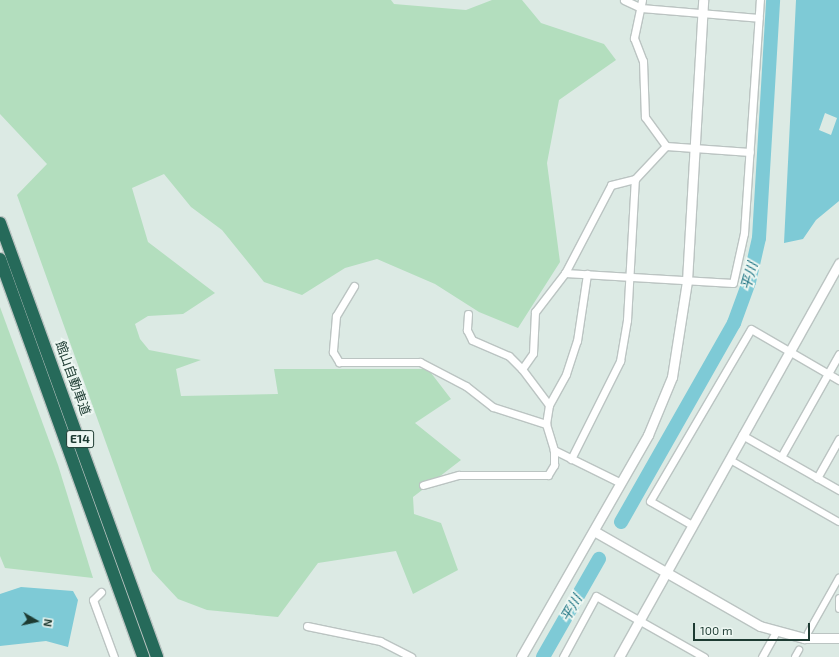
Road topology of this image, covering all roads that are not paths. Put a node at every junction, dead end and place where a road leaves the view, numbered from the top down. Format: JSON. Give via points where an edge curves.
{"nodes":[{"id":1,"x":624,"y":0,"type":"edge"},
{"id":2,"x":642,"y":0,"type":"edge"},
{"id":3,"x":703,"y":0,"type":"edge"},
{"id":4,"x":760,"y":0,"type":"edge"},
{"id":5,"x":641,"y":8,"type":"junction"},
{"id":6,"x":702,"y":13,"type":"junction"},
{"id":7,"x":759,"y":18,"type":"junction"},
{"id":8,"x":666,"y":146,"type":"junction"},
{"id":9,"x":694,"y":149,"type":"junction"},
{"id":10,"x":750,"y":152,"type":"junction"},
{"id":11,"x":635,"y":179,"type":"junction"},
{"id":12,"x":0,"y":223,"type":"edge"},
{"id":13,"x":0,"y":259,"type":"edge"},
{"id":14,"x":839,"y":263,"type":"edge"},
{"id":15,"x":565,"y":273,"type":"junction"},
{"id":16,"x":587,"y":274,"type":"junction"},
{"id":17,"x":630,"y":277,"type":"junction"},
{"id":18,"x":687,"y":281,"type":"junction"},
{"id":19,"x":354,"y":286,"type":"dead end"},
{"id":20,"x":468,"y":314,"type":"dead end"},
{"id":21,"x":789,"y":351,"type":"junction"},
{"id":22,"x":839,"y":354,"type":"edge"},
{"id":23,"x":522,"y":369,"type":"junction"},
{"id":24,"x":828,"y":374,"type":"junction"},
{"id":25,"x":839,"y":380,"type":"edge"},
{"id":26,"x":549,"y":406,"type":"junction"},
{"id":27,"x":546,"y":424,"type":"junction"},
{"id":28,"x":742,"y":435,"type":"junction"},
{"id":29,"x":839,"y":439,"type":"edge"},
{"id":30,"x":554,"y":450,"type":"junction"},
{"id":31,"x":781,"y":458,"type":"junction"},
{"id":32,"x":571,"y":459,"type":"junction"},
{"id":33,"x":734,"y":462,"type":"dead end"},
{"id":34,"x":817,"y":478,"type":"junction"},
{"id":35,"x":621,"y":483,"type":"junction"},
{"id":36,"x":423,"y":485,"type":"dead end"},
{"id":37,"x":839,"y":490,"type":"edge"},
{"id":38,"x":839,"y":522,"type":"edge"},
{"id":39,"x":692,"y":525,"type":"junction"},
{"id":40,"x":594,"y":531,"type":"junction"},
{"id":41,"x":666,"y":572,"type":"junction"},
{"id":42,"x":839,"y":578,"type":"edge"},
{"id":43,"x":101,"y":592,"type":"dead end"},
{"id":44,"x":839,"y":598,"type":"edge"},
{"id":45,"x":839,"y":608,"type":"edge"},
{"id":46,"x":639,"y":620,"type":"junction"},
{"id":47,"x":307,"y":626,"type":"dead end"},
{"id":48,"x":776,"y":632,"type":"junction"},
{"id":49,"x":808,"y":633,"type":"dead end"},
{"id":50,"x":839,"y":638,"type":"edge"},
{"id":51,"x":799,"y":650,"type":"dead end"},
{"id":52,"x":114,"y":657,"type":"edge"},
{"id":53,"x":143,"y":657,"type":"edge"},
{"id":54,"x":157,"y":657,"type":"edge"},
{"id":55,"x":410,"y":657,"type":"edge"},
{"id":56,"x":521,"y":657,"type":"edge"},
{"id":57,"x":563,"y":657,"type":"edge"},
{"id":58,"x":619,"y":657,"type":"edge"},
{"id":59,"x":704,"y":657,"type":"edge"},
{"id":60,"x":762,"y":657,"type":"edge"},
{"id":61,"x":794,"y":657,"type":"edge"}],
"edges":[{"from":1,"to":5,"type":"street"},
{"from":2,"to":5,"type":"street"},
{"from":3,"to":6,"type":"street"},
{"from":4,"to":7,"type":"street"},
{"from":5,"to":6,"type":"street"},
{"from":5,"to":8,"type":"street","via":[[634,38],[643,61],[645,117]]},
{"from":6,"to":7,"type":"street"},
{"from":6,"to":9,"type":"street"},
{"from":7,"to":10,"type":"street"},
{"from":8,"to":9,"type":"street"},
{"from":8,"to":11,"type":"street"},
{"from":9,"to":10,"type":"street"},
{"from":9,"to":18,"type":"street"},
{"from":10,"to":18,"type":"street","via":[[744,233],[733,283]]},
{"from":11,"to":15,"type":"street","via":[[612,185]]},
{"from":11,"to":17,"type":"street"},
{"from":12,"to":54,"type":"highway","name":"館山自動車道","number":"E14"},
{"from":13,"to":53,"type":"highway","name":"館山自動車道","number":"E14"},
{"from":14,"to":21,"type":"street"},
{"from":15,"to":16,"type":"street"},
{"from":15,"to":23,"type":"street","via":[[535,312],[533,353]]},
{"from":16,"to":17,"type":"street"},
{"from":16,"to":26,"type":"street","via":[[577,342],[566,374]]},
{"from":17,"to":18,"type":"street"},
{"from":17,"to":32,"type":"street","via":[[620,361]]},
{"from":18,"to":35,"type":"street","via":[[672,377],[653,424]]},
{"from":19,"to":27,"type":"street","via":[[336,316],[333,352],[339,362],[420,362],[466,386],[493,407]]},
{"from":20,"to":23,"type":"street","via":[[467,330],[472,340],[509,356]]},
{"from":21,"to":24,"type":"street"},
{"from":21,"to":28,"type":"street"},
{"from":21,"to":39,"type":"street","via":[[751,329],[650,501]]},
{"from":22,"to":24,"type":"street"},
{"from":23,"to":26,"type":"street"},
{"from":24,"to":25,"type":"street"},
{"from":24,"to":31,"type":"street"},
{"from":26,"to":27,"type":"street"},
{"from":27,"to":30,"type":"street"},
{"from":28,"to":31,"type":"street"},
{"from":28,"to":39,"type":"street"},
{"from":29,"to":34,"type":"street"},
{"from":30,"to":32,"type":"street"},
{"from":30,"to":36,"type":"street","via":[[554,465],[548,475],[459,475]]},
{"from":31,"to":34,"type":"street"},
{"from":32,"to":35,"type":"street"},
{"from":33,"to":38,"type":"street"},
{"from":34,"to":37,"type":"street"},
{"from":35,"to":40,"type":"street"},
{"from":39,"to":41,"type":"street"},
{"from":40,"to":41,"type":"street"},
{"from":40,"to":56,"type":"street"},
{"from":41,"to":46,"type":"street"},
{"from":41,"to":48,"type":"street"},
{"from":42,"to":49,"type":"street"},
{"from":43,"to":52,"type":"street","via":[[94,600]]},
{"from":44,"to":45,"type":"street"},
{"from":46,"to":57,"type":"street","via":[[596,596]]},
{"from":46,"to":58,"type":"street"},
{"from":46,"to":59,"type":"street"},
{"from":47,"to":55,"type":"street","via":[[380,641]]},
{"from":48,"to":50,"type":"street","via":[[804,638]]},
{"from":48,"to":60,"type":"street"},
{"from":51,"to":61,"type":"street"}]}
